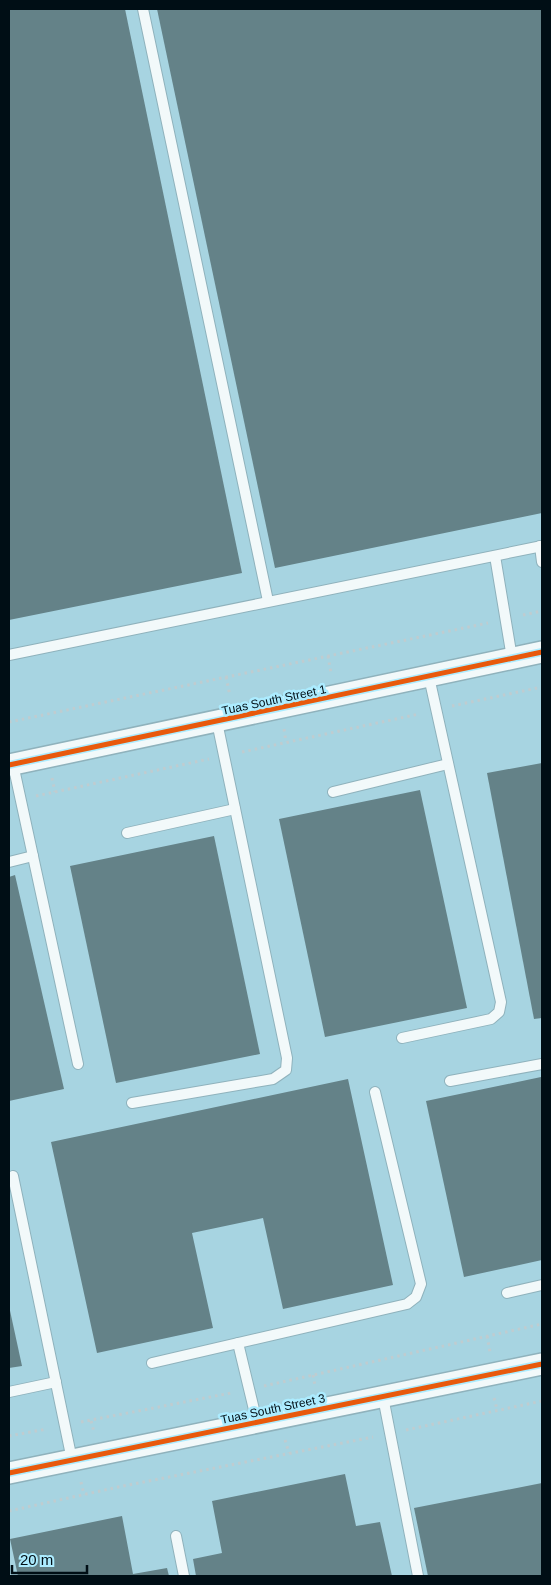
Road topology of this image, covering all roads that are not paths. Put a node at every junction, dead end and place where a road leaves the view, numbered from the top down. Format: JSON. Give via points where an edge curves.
{"nodes":[{"id":1,"x":143,"y":9,"type":"edge"},
{"id":2,"x":541,"y":546,"type":"edge"},
{"id":3,"x":495,"y":556,"type":"junction"},
{"id":4,"x":542,"y":562,"type":"edge"},
{"id":5,"x":268,"y":600,"type":"junction"},
{"id":6,"x":542,"y":652,"type":"edge"},
{"id":7,"x":9,"y":655,"type":"edge"},
{"id":8,"x":512,"y":658,"type":"junction"},
{"id":9,"x":429,"y":677,"type":"junction"},
{"id":10,"x":217,"y":722,"type":"junction"},
{"id":11,"x":448,"y":764,"type":"junction"},
{"id":12,"x":11,"y":765,"type":"edge"},
{"id":13,"x":333,"y":792,"type":"dead end"},
{"id":14,"x":235,"y":809,"type":"junction"},
{"id":15,"x":127,"y":833,"type":"dead end"},
{"id":16,"x":33,"y":856,"type":"junction"},
{"id":17,"x":9,"y":862,"type":"edge"},
{"id":18,"x":402,"y":1038,"type":"dead end"},
{"id":19,"x":78,"y":1064,"type":"dead end"},
{"id":20,"x":542,"y":1064,"type":"edge"},
{"id":21,"x":450,"y":1081,"type":"dead end"},
{"id":22,"x":376,"y":1092,"type":"dead end"},
{"id":23,"x":132,"y":1103,"type":"dead end"},
{"id":24,"x":13,"y":1176,"type":"dead end"},
{"id":25,"x":542,"y":1286,"type":"edge"},
{"id":26,"x":507,"y":1293,"type":"dead end"},
{"id":27,"x":238,"y":1343,"type":"junction"},
{"id":28,"x":152,"y":1363,"type":"dead end"},
{"id":29,"x":542,"y":1364,"type":"edge"},
{"id":30,"x":56,"y":1382,"type":"junction"},
{"id":31,"x":9,"y":1392,"type":"edge"},
{"id":32,"x":383,"y":1397,"type":"junction"},
{"id":33,"x":257,"y":1422,"type":"junction"},
{"id":34,"x":72,"y":1460,"type":"junction"},
{"id":35,"x":9,"y":1473,"type":"edge"},
{"id":36,"x":176,"y":1536,"type":"dead end"},
{"id":37,"x":184,"y":1576,"type":"edge"},
{"id":38,"x":418,"y":1576,"type":"edge"}],
"edges":[{"from":1,"to":5,"type":"lane"},
{"from":2,"to":3,"type":"lane"},
{"from":2,"to":4,"type":"lane"},
{"from":3,"to":5,"type":"lane"},
{"from":3,"to":8,"type":"lane"},
{"from":5,"to":7,"type":"lane"},
{"from":6,"to":8,"type":"street","name":"Tuas South Street 1"},
{"from":8,"to":9,"type":"street","name":"Tuas South Street 1"},
{"from":9,"to":10,"type":"street","name":"Tuas South Street 1"},
{"from":9,"to":11,"type":"lane"},
{"from":10,"to":12,"type":"street","name":"Tuas South Street 1"},
{"from":10,"to":14,"type":"lane"},
{"from":11,"to":13,"type":"lane"},
{"from":11,"to":18,"type":"lane","via":[[501,1002],[499,1012],[492,1019]]},
{"from":12,"to":16,"type":"lane"},
{"from":14,"to":15,"type":"lane"},
{"from":14,"to":23,"type":"lane","via":[[287,1058],[286,1070],[273,1078]]},
{"from":16,"to":17,"type":"lane"},
{"from":16,"to":19,"type":"lane"},
{"from":20,"to":21,"type":"lane"},
{"from":22,"to":27,"type":"lane","via":[[421,1284],[416,1298],[407,1304]]},
{"from":24,"to":30,"type":"lane"},
{"from":25,"to":26,"type":"lane"},
{"from":27,"to":28,"type":"lane"},
{"from":27,"to":33,"type":"lane"},
{"from":29,"to":32,"type":"street","name":"Tuas South Street 3"},
{"from":30,"to":31,"type":"lane"},
{"from":30,"to":34,"type":"lane"},
{"from":32,"to":33,"type":"street","name":"Tuas South Street 3"},
{"from":32,"to":38,"type":"lane"},
{"from":33,"to":34,"type":"street","name":"Tuas South Street 3"},
{"from":34,"to":35,"type":"street","name":"Tuas South Street 3"},
{"from":36,"to":37,"type":"lane"}]}
